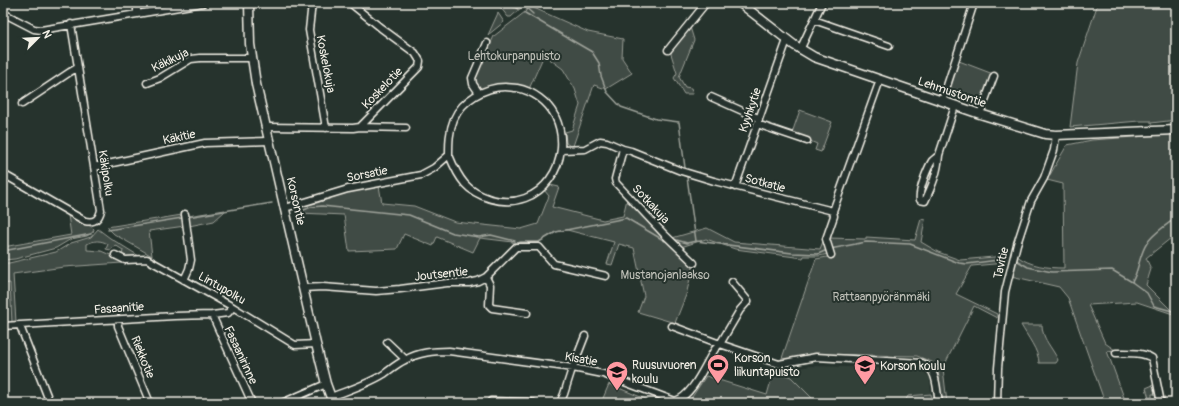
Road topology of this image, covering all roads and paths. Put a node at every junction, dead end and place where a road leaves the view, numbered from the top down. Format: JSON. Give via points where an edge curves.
{"nodes":[{"id":1,"x":137,"y":3,"type":"edge"},
{"id":2,"x":203,"y":3,"type":"edge"},
{"id":3,"x":249,"y":3,"type":"edge"},
{"id":4,"x":312,"y":3,"type":"edge"},
{"id":5,"x":350,"y":3,"type":"edge"},
{"id":6,"x":706,"y":3,"type":"edge"},
{"id":7,"x":740,"y":3,"type":"edge"},
{"id":8,"x":822,"y":3,"type":"edge"},
{"id":9,"x":974,"y":3,"type":"edge"},
{"id":10,"x":3,"y":13,"type":"edge"},
{"id":11,"x":137,"y":13,"type":"junction"},
{"id":12,"x":814,"y":20,"type":"junction"},
{"id":13,"x":71,"y":24,"type":"junction"},
{"id":14,"x":787,"y":40,"type":"junction"},
{"id":15,"x":487,"y":43,"type":"dead end"},
{"id":16,"x":889,"y":46,"type":"dead end"},
{"id":17,"x":668,"y":50,"type":"dead end"},
{"id":18,"x":800,"y":50,"type":"junction"},
{"id":19,"x":251,"y":58,"type":"junction"},
{"id":20,"x":77,"y":68,"type":"junction"},
{"id":21,"x":994,"y":76,"type":"dead end"},
{"id":22,"x":880,"y":80,"type":"junction"},
{"id":23,"x":147,"y":83,"type":"dead end"},
{"id":24,"x":479,"y":93,"type":"junction"},
{"id":25,"x":711,"y":97,"type":"dead end"},
{"id":26,"x":942,"y":101,"type":"junction"},
{"id":27,"x":22,"y":104,"type":"dead end"},
{"id":28,"x":955,"y":106,"type":"junction"},
{"id":29,"x":980,"y":114,"type":"junction"},
{"id":30,"x":758,"y":121,"type":"junction"},
{"id":31,"x":266,"y":126,"type":"junction"},
{"id":32,"x":360,"y":126,"type":"junction"},
{"id":33,"x":326,"y":128,"type":"junction"},
{"id":34,"x":406,"y":128,"type":"dead end"},
{"id":35,"x":1176,"y":130,"type":"edge"},
{"id":36,"x":1056,"y":135,"type":"junction"},
{"id":37,"x":269,"y":141,"type":"junction"},
{"id":38,"x":806,"y":141,"type":"dead end"},
{"id":39,"x":623,"y":149,"type":"junction"},
{"id":40,"x":562,"y":150,"type":"junction"},
{"id":41,"x":449,"y":155,"type":"junction"},
{"id":42,"x":939,"y":155,"type":"junction"},
{"id":43,"x":94,"y":167,"type":"junction"},
{"id":44,"x":3,"y":174,"type":"edge"},
{"id":45,"x":735,"y":187,"type":"junction"},
{"id":46,"x":285,"y":208,"type":"junction"},
{"id":47,"x":833,"y":211,"type":"junction"},
{"id":48,"x":185,"y":214,"type":"dead end"},
{"id":49,"x":115,"y":255,"type":"dead end"},
{"id":50,"x":831,"y":255,"type":"dead end"},
{"id":51,"x":694,"y":263,"type":"dead end"},
{"id":52,"x":606,"y":276,"type":"dead end"},
{"id":53,"x":486,"y":277,"type":"junction"},
{"id":54,"x":184,"y":280,"type":"junction"},
{"id":55,"x":732,"y":282,"type":"dead end"},
{"id":56,"x":303,"y":288,"type":"junction"},
{"id":57,"x":234,"y":307,"type":"junction"},
{"id":58,"x":527,"y":313,"type":"dead end"},
{"id":59,"x":212,"y":316,"type":"junction"},
{"id":60,"x":118,"y":320,"type":"junction"},
{"id":61,"x":3,"y":326,"type":"edge"},
{"id":62,"x":20,"y":326,"type":"junction"},
{"id":63,"x":672,"y":326,"type":"dead end"},
{"id":64,"x":585,"y":336,"type":"dead end"},
{"id":65,"x":387,"y":342,"type":"dead end"},
{"id":66,"x":316,"y":344,"type":"junction"},
{"id":67,"x":720,"y":344,"type":"junction"},
{"id":68,"x":1116,"y":353,"type":"dead end"},
{"id":69,"x":405,"y":359,"type":"junction"},
{"id":70,"x":573,"y":368,"type":"junction"},
{"id":71,"x":326,"y":384,"type":"junction"},
{"id":72,"x":332,"y":400,"type":"edge"},
{"id":73,"x":491,"y":401,"type":"dead end"},
{"id":74,"x":50,"y":403,"type":"edge"},
{"id":75,"x":150,"y":403,"type":"edge"},
{"id":76,"x":252,"y":403,"type":"edge"},
{"id":77,"x":282,"y":403,"type":"edge"},
{"id":78,"x":534,"y":403,"type":"edge"},
{"id":79,"x":560,"y":403,"type":"edge"},
{"id":80,"x":939,"y":403,"type":"edge"},
{"id":81,"x":997,"y":403,"type":"edge"},
{"id":82,"x":1161,"y":403,"type":"edge"}],
"edges":[{"from":1,"to":11,"type":"street"},
{"from":2,"to":11,"type":"street"},
{"from":3,"to":19,"type":"main road","name":"Korsontie"},
{"from":4,"to":33,"type":"street","name":"Koskelokuja","via":[[308,30]]},
{"from":5,"to":32,"type":"street","name":"Koskelotie","via":[[415,53],[420,61],[419,67]]},
{"from":6,"to":17,"type":"street"},
{"from":7,"to":14,"type":"main road","name":"Lehmustontie"},
{"from":8,"to":12,"type":"street"},
{"from":9,"to":26,"type":"street"},
{"from":10,"to":13,"type":"street","via":[[34,29]]},
{"from":11,"to":13,"type":"street"},
{"from":12,"to":16,"type":"street"},
{"from":12,"to":18,"type":"street"},
{"from":13,"to":20,"type":"street","name":"Käkipolku"},
{"from":14,"to":18,"type":"main road","name":"Lehmustontie"},
{"from":14,"to":30,"type":"street","name":"Kyyhkytie"},
{"from":15,"to":24,"type":"street","via":[[472,78]]},
{"from":18,"to":22,"type":"main road","name":"Lehmustontie"},
{"from":19,"to":23,"type":"street","name":"Käkikuja","via":[[191,59]]},
{"from":19,"to":31,"type":"main road","name":"Korsontie"},
{"from":20,"to":27,"type":"street"},
{"from":20,"to":43,"type":"street","name":"Käkipolku"},
{"from":21,"to":29,"type":"street"},
{"from":22,"to":26,"type":"main road","name":"Lehmustontie"},
{"from":22,"to":47,"type":"street"},
{"from":24,"to":40,"type":"street","via":[[505,87],[533,94],[552,112],[558,122]]},
{"from":24,"to":41,"type":"street","via":[[454,118],[449,140]]},
{"from":25,"to":30,"type":"street"},
{"from":26,"to":28,"type":"main road","name":"Lehmustontie"},
{"from":28,"to":29,"type":"main road","name":"Lehmustontie"},
{"from":28,"to":42,"type":"street"},
{"from":29,"to":36,"type":"main road","name":"Lehmustontie"},
{"from":30,"to":38,"type":"street"},
{"from":30,"to":45,"type":"street","name":"Kyyhkytie"},
{"from":31,"to":33,"type":"street","name":"Koskelotie"},
{"from":31,"to":37,"type":"main road","name":"Korsontie"},
{"from":32,"to":33,"type":"street","name":"Koskelotie"},
{"from":32,"to":34,"type":"street"},
{"from":35,"to":36,"type":"main road","name":"Lehmustontie"},
{"from":36,"to":81,"type":"street","name":"Tavitie","via":[[1054,150],[1044,178],[1031,201],[1017,244],[1005,292]]},
{"from":37,"to":43,"type":"street","name":"Käkitie","via":[[205,143]]},
{"from":37,"to":46,"type":"main road","name":"Korsontie"},
{"from":39,"to":40,"type":"street","name":"Sotkatie","via":[[600,141],[585,150]]},
{"from":39,"to":45,"type":"street","name":"Sotkatie","via":[[681,171]]},
{"from":39,"to":51,"type":"street","name":"Sotkakuja","via":[[616,183]]},
{"from":40,"to":41,"type":"street","via":[[556,171],[548,183],[517,201],[482,196],[470,189],[464,184]]},
{"from":41,"to":46,"type":"street","name":"Sorsatie","via":[[434,168],[420,175],[348,189]]},
{"from":42,"to":42,"type":"street","via":[[929,166],[919,195],[920,200],[925,201],[929,192],[937,173]]},
{"from":43,"to":44,"type":"street","name":"Käkipolku","via":[[101,210],[99,218],[90,222]]},
{"from":45,"to":47,"type":"street","name":"Sotkatie"},
{"from":46,"to":56,"type":"main road","name":"Korsontie"},
{"from":47,"to":50,"type":"street","via":[[834,216],[826,239]]},
{"from":48,"to":54,"type":"street","via":[[191,260]]},
{"from":49,"to":54,"type":"street","name":"Lintupolku","via":[[124,260],[147,259]]},
{"from":52,"to":53,"type":"street","name":"Joutsentie","via":[[554,264],[539,247],[520,246],[513,249]]},
{"from":53,"to":56,"type":"street","name":"Joutsentie","via":[[469,283],[376,291]]},
{"from":53,"to":58,"type":"street","via":[[490,285],[489,305],[492,308]]},
{"from":54,"to":57,"type":"street","name":"Lintupolku"},
{"from":55,"to":67,"type":"street","via":[[748,301]]},
{"from":56,"to":66,"type":"main road","name":"Korsontie"},
{"from":57,"to":59,"type":"street","name":"Fasaanitie","via":[[228,313]]},
{"from":57,"to":66,"type":"street","name":"Lintupolku","via":[[296,346]]},
{"from":59,"to":60,"type":"street","name":"Fasaanitie"},
{"from":59,"to":76,"type":"street","name":"Fasaanirinne"},
{"from":60,"to":62,"type":"street","name":"Fasaanitie"},
{"from":60,"to":75,"type":"street","name":"Riekkotie","via":[[118,326]]},
{"from":61,"to":62,"type":"street","name":"Fasaanitie"},
{"from":62,"to":74,"type":"street"},
{"from":63,"to":67,"type":"street"},
{"from":64,"to":70,"type":"street"},
{"from":65,"to":69,"type":"street"},
{"from":66,"to":71,"type":"main road","name":"Korsontie"},
{"from":67,"to":70,"type":"street","name":"Kisatie","via":[[690,391],[675,401],[613,377]]},
{"from":67,"to":80,"type":"street","via":[[779,364],[816,357],[922,362],[931,368],[935,375]]},
{"from":68,"to":82,"type":"street","via":[[1152,358]]},
{"from":69,"to":70,"type":"street","name":"Kisatie","via":[[421,353],[449,351]]},
{"from":69,"to":72,"type":"street","name":"Kisatie","via":[[384,374]]},
{"from":70,"to":79,"type":"street"},
{"from":71,"to":72,"type":"main road","name":"Korsontie"},
{"from":71,"to":77,"type":"street"},
{"from":73,"to":78,"type":"street"}]}
